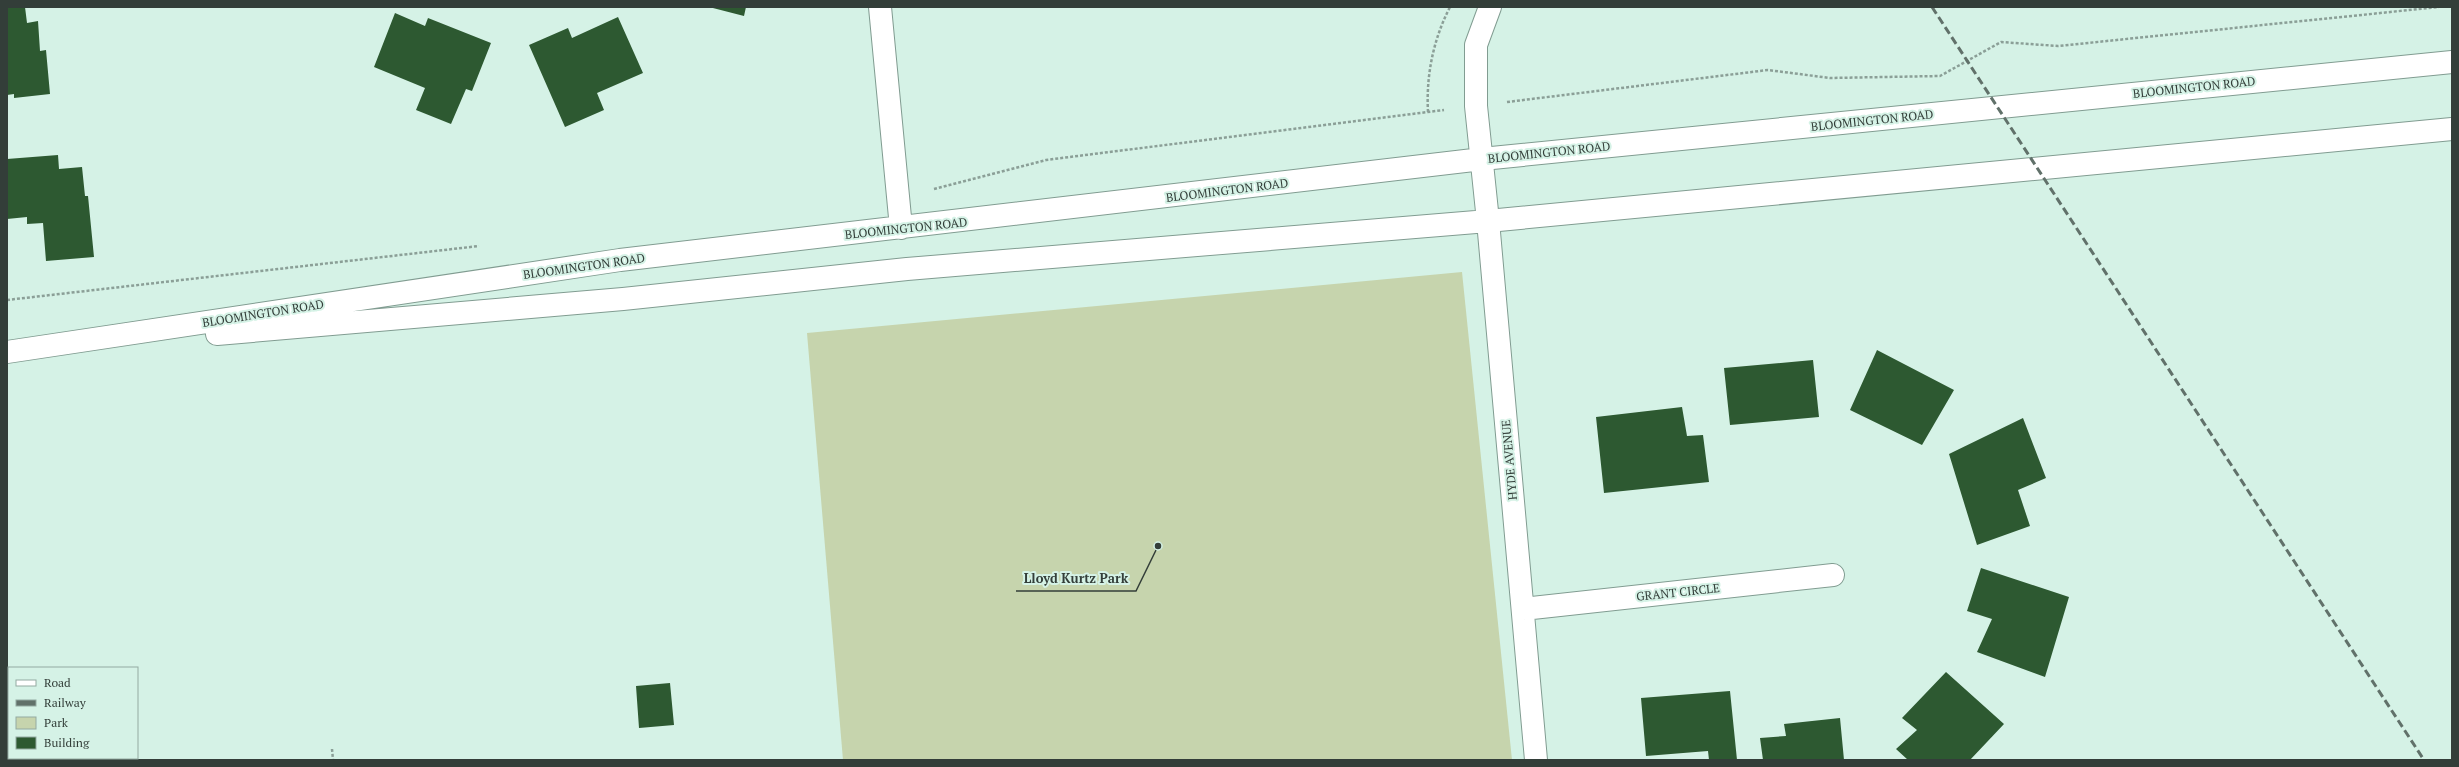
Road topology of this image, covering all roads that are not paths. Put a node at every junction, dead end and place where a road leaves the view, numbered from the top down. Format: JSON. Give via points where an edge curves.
{"nodes":[{"id":1,"x":880,"y":7,"type":"edge"},
{"id":2,"x":1490,"y":7,"type":"edge"},
{"id":3,"x":2452,"y":62,"type":"edge"},
{"id":4,"x":2452,"y":129,"type":"edge"},
{"id":5,"x":1482,"y":159,"type":"junction"},
{"id":6,"x":1488,"y":221,"type":"junction"},
{"id":7,"x":901,"y":228,"type":"junction"},
{"id":8,"x":7,"y":352,"type":"edge"},
{"id":9,"x":1833,"y":575,"type":"dead end"},
{"id":10,"x":1522,"y":609,"type":"junction"},
{"id":11,"x":1536,"y":760,"type":"edge"}],
"edges":[{"from":1,"to":7,"type":"street"},
{"from":2,"to":5,"type":"street","name":"HYDE AVENUE","via":[[1476,44],[1476,106]]},
{"from":3,"to":5,"type":"street","name":"BLOOMINGTON ROAD"},
{"from":4,"to":6,"type":"street","name":"BLOOMINGTON ROAD"},
{"from":5,"to":6,"type":"street","name":"HYDE AVENUE"},
{"from":5,"to":7,"type":"street","name":"BLOOMINGTON ROAD"},
{"from":6,"to":8,"type":"street","name":"BLOOMINGTON ROAD","via":[[907,269],[623,299]]},
{"from":6,"to":10,"type":"street","name":"HYDE AVENUE"},
{"from":7,"to":8,"type":"street","name":"BLOOMINGTON ROAD","via":[[620,260]]},
{"from":9,"to":10,"type":"street","name":"GRANT CIRCLE"},
{"from":10,"to":11,"type":"street","name":"HYDE AVENUE"}]}
